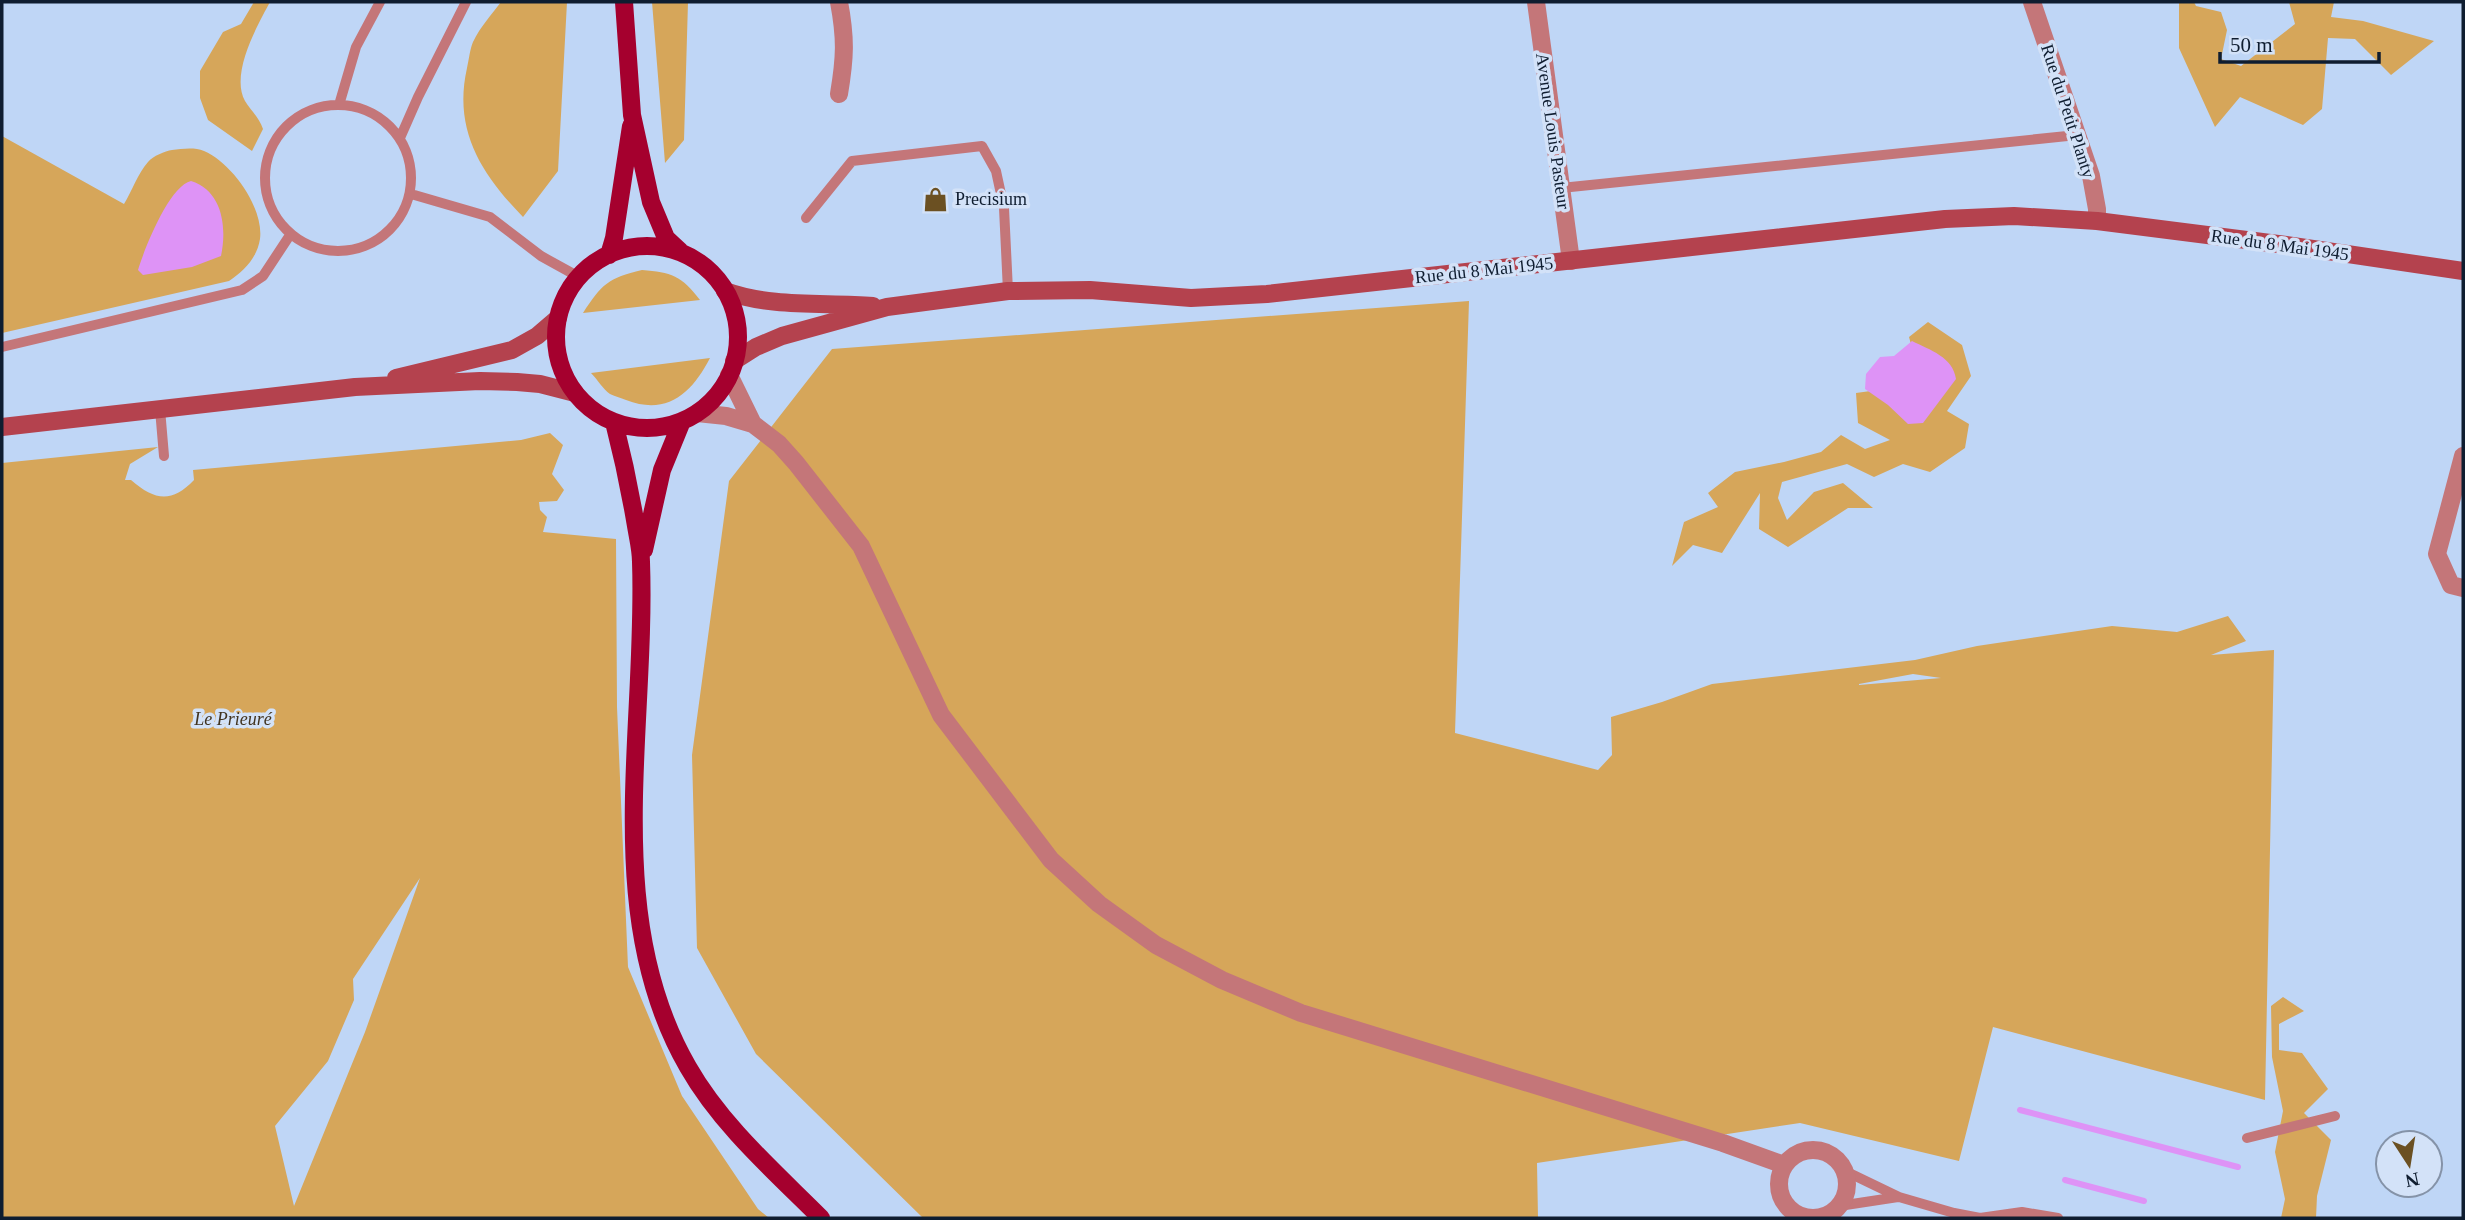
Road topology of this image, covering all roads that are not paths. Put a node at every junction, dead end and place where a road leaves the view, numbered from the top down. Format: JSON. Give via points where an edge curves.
{"nodes":[{"id":1,"x":380,"y":2,"type":"edge"},
{"id":2,"x":466,"y":2,"type":"edge"},
{"id":3,"x":624,"y":2,"type":"edge"},
{"id":4,"x":839,"y":2,"type":"edge"},
{"id":5,"x":1536,"y":2,"type":"edge"},
{"id":6,"x":2032,"y":2,"type":"edge"},
{"id":7,"x":839,"y":94,"type":"dead end"},
{"id":8,"x":339,"y":105,"type":"junction"},
{"id":9,"x":632,"y":115,"type":"junction"},
{"id":10,"x":2077,"y":135,"type":"junction"},
{"id":11,"x":400,"y":138,"type":"junction"},
{"id":12,"x":1561,"y":188,"type":"junction"},
{"id":13,"x":411,"y":194,"type":"junction"},
{"id":14,"x":806,"y":218,"type":"dead end"},
{"id":15,"x":2089,"y":220,"type":"junction"},
{"id":16,"x":290,"y":235,"type":"junction"},
{"id":17,"x":683,"y":254,"type":"junction"},
{"id":18,"x":610,"y":255,"type":"junction"},
{"id":19,"x":1571,"y":261,"type":"junction"},
{"id":20,"x":2463,"y":271,"type":"edge"},
{"id":21,"x":579,"y":277,"type":"junction"},
{"id":22,"x":725,"y":291,"type":"junction"},
{"id":23,"x":1008,"y":291,"type":"junction"},
{"id":24,"x":887,"y":307,"type":"junction"},
{"id":25,"x":558,"y":318,"type":"junction"},
{"id":26,"x":2,"y":347,"type":"edge"},
{"id":27,"x":732,"y":368,"type":"junction"},
{"id":28,"x":355,"y":387,"type":"junction"},
{"id":29,"x":575,"y":393,"type":"junction"},
{"id":30,"x":160,"y":409,"type":"junction"},
{"id":31,"x":689,"y":417,"type":"junction"},
{"id":32,"x":614,"y":422,"type":"junction"},
{"id":33,"x":753,"y":424,"type":"junction"},
{"id":34,"x":2,"y":427,"type":"edge"},
{"id":35,"x":164,"y":456,"type":"dead end"},
{"id":36,"x":2463,"y":456,"type":"edge"},
{"id":37,"x":641,"y":561,"type":"junction"},
{"id":38,"x":2463,"y":588,"type":"edge"},
{"id":39,"x":2335,"y":1116,"type":"dead end"},
{"id":40,"x":2247,"y":1138,"type":"dead end"},
{"id":41,"x":1784,"y":1165,"type":"junction"},
{"id":42,"x":1844,"y":1171,"type":"junction"},
{"id":43,"x":1899,"y":1197,"type":"junction"},
{"id":44,"x":1839,"y":1206,"type":"junction"},
{"id":45,"x":821,"y":1218,"type":"edge"},
{"id":46,"x":1812,"y":1218,"type":"edge"},
{"id":47,"x":2058,"y":1218,"type":"edge"}],
"edges":[{"from":1,"to":8,"type":"lane","via":[[356,47]]},
{"from":2,"to":11,"type":"lane"},
{"from":3,"to":9,"type":"main road"},
{"from":4,"to":7,"type":"street","via":[[846,35]]},
{"from":5,"to":12,"type":"street","name":"Avenue Louis Pasteur"},
{"from":6,"to":10,"type":"street","name":"Rue du Petit Planty"},
{"from":8,"to":11,"type":"lane","via":[[363,109],[384,120]]},
{"from":8,"to":16,"type":"lane","via":[[296,117],[268,153],[266,197],[275,218]]},
{"from":9,"to":17,"type":"main road","via":[[651,202],[666,237]]},
{"from":9,"to":18,"type":"main road"},
{"from":10,"to":12,"type":"lane"},
{"from":10,"to":15,"type":"street","name":"Rue du Petit Planty","via":[[2091,176]]},
{"from":11,"to":13,"type":"lane","via":[[409,155]]},
{"from":12,"to":19,"type":"street","name":"Avenue Louis Pasteur"},
{"from":13,"to":16,"type":"lane","via":[[401,217],[384,236],[362,248],[337,252],[312,248]]},
{"from":13,"to":21,"type":"lane","via":[[490,216],[541,256]]},
{"from":14,"to":23,"type":"lane","via":[[852,161],[982,146],[996,171],[1004,208]]},
{"from":15,"to":19,"type":"main road","name":"Rue du 8 Mai 1945","via":[[1945,219]]},
{"from":15,"to":20,"type":"main road","name":"Rue du 8 Mai 1945"},
{"from":16,"to":26,"type":"lane","via":[[263,276],[242,290]]},
{"from":17,"to":18,"type":"main road","via":[[638,247]]},
{"from":17,"to":22,"type":"main road","via":[[707,269]]},
{"from":18,"to":21,"type":"main road"},
{"from":19,"to":23,"type":"main road","name":"Rue du 8 Mai 1945","via":[[1267,294],[1191,298],[1090,290]]},
{"from":21,"to":25,"type":"main road"},
{"from":22,"to":24,"type":"main road","via":[[742,298],[801,304]]},
{"from":22,"to":27,"type":"main road","via":[[737,325]]},
{"from":23,"to":24,"type":"main road","name":"Rue du 8 Mai 1945"},
{"from":24,"to":27,"type":"main road","via":[[756,347]]},
{"from":25,"to":28,"type":"main road","via":[[512,350]]},
{"from":25,"to":29,"type":"main road","via":[[560,365]]},
{"from":27,"to":31,"type":"main road","via":[[716,396]]},
{"from":27,"to":33,"type":"street"},
{"from":28,"to":29,"type":"main road","via":[[517,382]]},
{"from":28,"to":30,"type":"main road"},
{"from":29,"to":32,"type":"main road","via":[[593,411]]},
{"from":30,"to":34,"type":"main road"},
{"from":30,"to":35,"type":"lane"},
{"from":31,"to":32,"type":"main road","via":[[641,428]]},
{"from":31,"to":33,"type":"street","via":[[726,416]]},
{"from":31,"to":37,"type":"main road","via":[[662,470]]},
{"from":32,"to":37,"type":"main road","via":[[627,470]]},
{"from":33,"to":41,"type":"street","via":[[796,463],[862,546],[941,715],[1051,860],[1099,904],[1156,945],[1222,980],[1301,1013]]},
{"from":36,"to":38,"type":"street","via":[[2437,554],[2451,585]]},
{"from":37,"to":45,"type":"main road","via":[[635,887],[645,958],[688,1068],[750,1147]]},
{"from":39,"to":40,"type":"lane"},
{"from":41,"to":42,"type":"street","via":[[1797,1154],[1818,1151],[1829,1154]]},
{"from":41,"to":46,"type":"street","via":[[1779,1189],[1785,1204],[1800,1216]]},
{"from":42,"to":43,"type":"lane"},
{"from":42,"to":44,"type":"street","via":[[1847,1183]]},
{"from":43,"to":44,"type":"lane"},
{"from":43,"to":47,"type":"lane","via":[[1980,1218],[2022,1212]]},
{"from":44,"to":46,"type":"street"}]}
